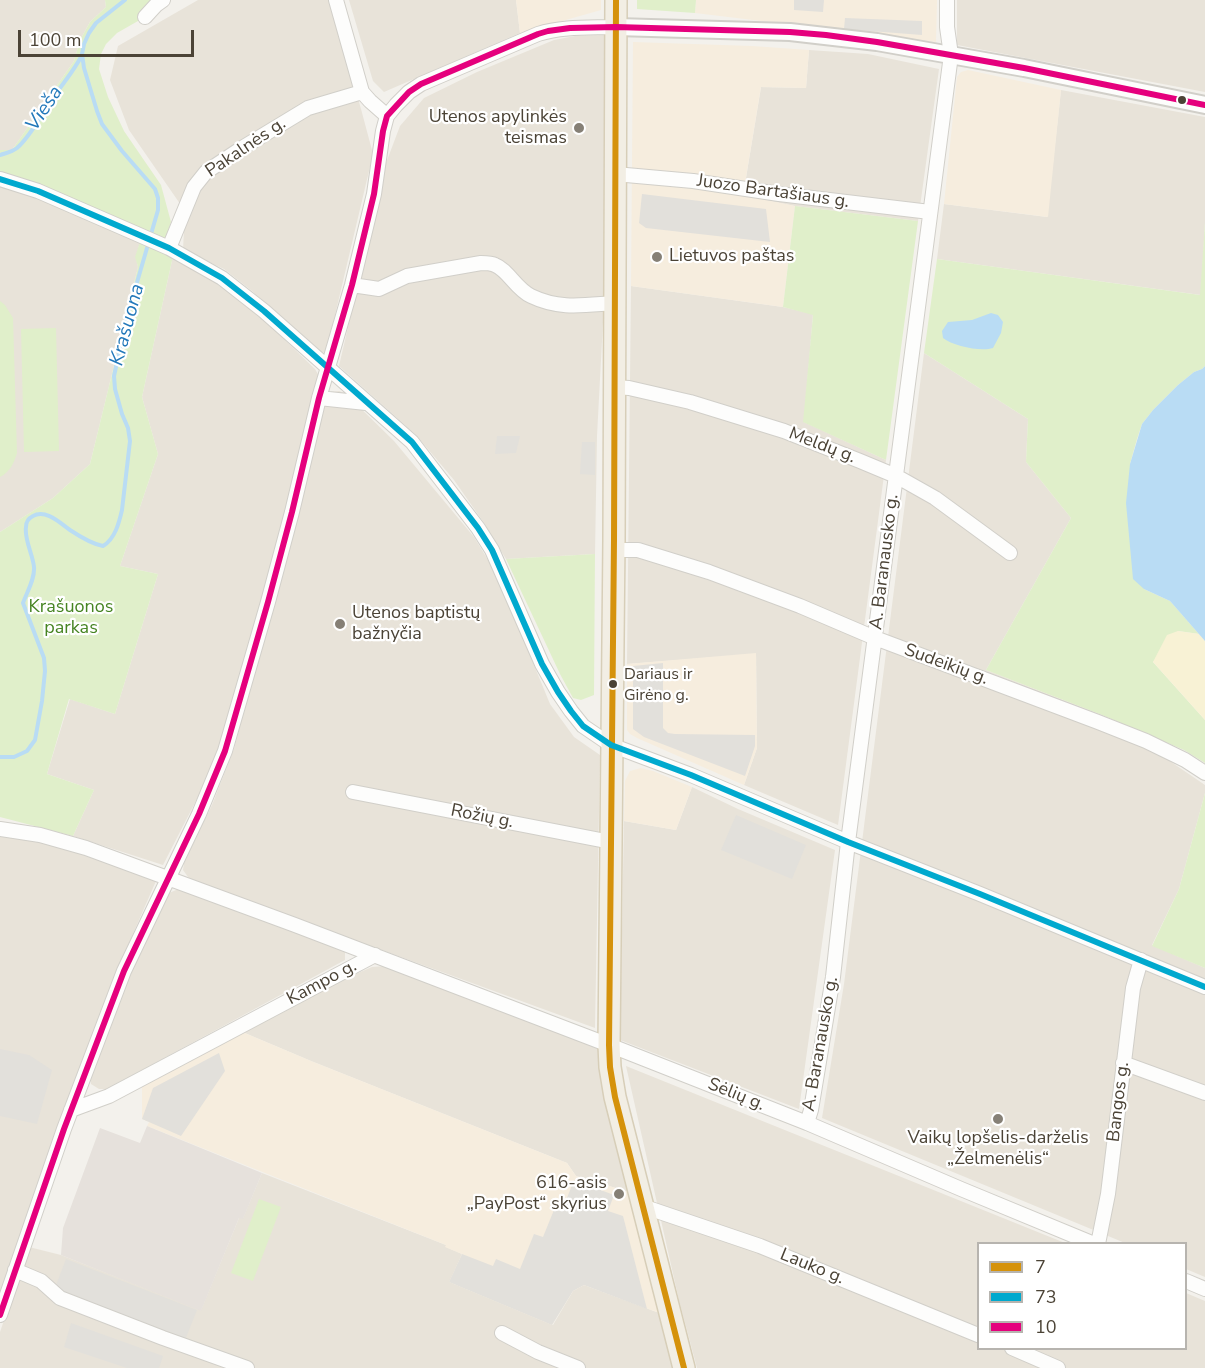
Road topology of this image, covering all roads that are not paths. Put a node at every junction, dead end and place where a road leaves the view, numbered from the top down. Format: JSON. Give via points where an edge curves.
{"nodes":[{"id":1,"x":164,"y":0,"type":"edge"},
{"id":2,"x":336,"y":0,"type":"edge"},
{"id":3,"x":616,"y":0,"type":"edge"},
{"id":4,"x":947,"y":0,"type":"edge"},
{"id":5,"x":145,"y":17,"type":"dead end"},
{"id":6,"x":616,"y":27,"type":"junction"},
{"id":7,"x":951,"y":55,"type":"junction"},
{"id":8,"x":362,"y":92,"type":"junction"},
{"id":9,"x":1205,"y":105,"type":"edge"},
{"id":10,"x":387,"y":116,"type":"junction"},
{"id":11,"x":615,"y":174,"type":"junction"},
{"id":12,"x":0,"y":179,"type":"edge"},
{"id":13,"x":930,"y":212,"type":"junction"},
{"id":14,"x":164,"y":246,"type":"junction"},
{"id":15,"x":352,"y":285,"type":"junction"},
{"id":16,"x":615,"y":303,"type":"junction"},
{"id":17,"x":328,"y":368,"type":"junction"},
{"id":18,"x":614,"y":387,"type":"junction"},
{"id":19,"x":319,"y":398,"type":"junction"},
{"id":20,"x":366,"y":403,"type":"junction"},
{"id":21,"x":896,"y":476,"type":"junction"},
{"id":22,"x":614,"y":550,"type":"junction"},
{"id":23,"x":1010,"y":553,"type":"dead end"},
{"id":24,"x":875,"y":638,"type":"junction"},
{"id":25,"x":611,"y":745,"type":"junction"},
{"id":26,"x":1205,"y":772,"type":"edge"},
{"id":27,"x":353,"y":792,"type":"dead end"},
{"id":28,"x":0,"y":829,"type":"edge"},
{"id":29,"x":611,"y":842,"type":"junction"},
{"id":30,"x":848,"y":842,"type":"junction"},
{"id":31,"x":167,"y":879,"type":"junction"},
{"id":32,"x":375,"y":955,"type":"junction"},
{"id":33,"x":1141,"y":960,"type":"junction"},
{"id":34,"x":1205,"y":987,"type":"edge"},
{"id":35,"x":609,"y":1045,"type":"junction"},
{"id":36,"x":1123,"y":1063,"type":"junction"},
{"id":37,"x":1205,"y":1093,"type":"edge"},
{"id":38,"x":71,"y":1110,"type":"junction"},
{"id":39,"x":807,"y":1123,"type":"junction"},
{"id":40,"x":642,"y":1206,"type":"junction"},
{"id":41,"x":1091,"y":1242,"type":"edge"},
{"id":42,"x":1096,"y":1242,"type":"edge"},
{"id":43,"x":15,"y":1270,"type":"junction"},
{"id":44,"x":1187,"y":1282,"type":"edge"},
{"id":45,"x":1205,"y":1289,"type":"edge"},
{"id":46,"x":0,"y":1315,"type":"edge"},
{"id":47,"x":502,"y":1333,"type":"dead end"},
{"id":48,"x":977,"y":1335,"type":"edge"},
{"id":49,"x":1017,"y":1350,"type":"edge"},
{"id":50,"x":247,"y":1368,"type":"edge"},
{"id":51,"x":578,"y":1368,"type":"edge"},
{"id":52,"x":684,"y":1368,"type":"edge"},
{"id":53,"x":1058,"y":1368,"type":"edge"}],
"edges":[{"from":1,"to":5,"type":"street"},
{"from":2,"to":8,"type":"street"},
{"from":3,"to":6,"type":"main road"},
{"from":4,"to":7,"type":"street","name":"A. Baranausko g."},
{"from":6,"to":7,"type":"street","via":[[790,32]]},
{"from":6,"to":10,"type":"street","via":[[570,28],[538,34],[421,84]]},
{"from":6,"to":11,"type":"main road"},
{"from":7,"to":9,"type":"street"},
{"from":7,"to":13,"type":"street","name":"A. Baranausko g."},
{"from":8,"to":10,"type":"street"},
{"from":8,"to":14,"type":"street","name":"Pakalnės g.","via":[[308,108],[206,172],[194,187]]},
{"from":10,"to":15,"type":"street","via":[[374,194]]},
{"from":11,"to":13,"type":"street","name":"Juozo Bartašiaus g."},
{"from":11,"to":16,"type":"main road"},
{"from":12,"to":14,"type":"street","via":[[38,191]]},
{"from":13,"to":21,"type":"street","name":"A. Baranausko g."},
{"from":14,"to":17,"type":"street","via":[[222,278]]},
{"from":15,"to":16,"type":"street","via":[[379,289],[407,276],[488,263],[501,268],[522,291],[553,304]]},
{"from":15,"to":17,"type":"street"},
{"from":16,"to":18,"type":"main road"},
{"from":17,"to":19,"type":"street"},
{"from":17,"to":20,"type":"street"},
{"from":18,"to":21,"type":"street","name":"Meldų g.","via":[[690,402],[773,428]]},
{"from":18,"to":22,"type":"main road"},
{"from":19,"to":20,"type":"street"},
{"from":19,"to":31,"type":"street","via":[[235,720],[213,782]]},
{"from":20,"to":25,"type":"street","via":[[412,442],[478,528],[558,692],[583,726]]},
{"from":21,"to":23,"type":"street","name":"Meldų g.","via":[[935,498]]},
{"from":21,"to":24,"type":"street","name":"A. Baranausko g."},
{"from":22,"to":24,"type":"street","name":"Sudeikių g.","via":[[638,550],[709,572]]},
{"from":22,"to":25,"type":"main road"},
{"from":24,"to":26,"type":"street","name":"Sudeikių g.","via":[[1137,737]]},
{"from":24,"to":30,"type":"street","name":"A. Baranausko g."},
{"from":25,"to":29,"type":"main road"},
{"from":25,"to":30,"type":"street"},
{"from":27,"to":29,"type":"street","name":"Rožių g."},
{"from":28,"to":31,"type":"street","name":"Kampo g.","via":[[63,841]]},
{"from":29,"to":35,"type":"main road"},
{"from":30,"to":33,"type":"street"},
{"from":30,"to":39,"type":"street","name":"A. Baranausko g.","via":[[833,977]]},
{"from":31,"to":32,"type":"street","name":"Kampo g."},
{"from":31,"to":38,"type":"street","via":[[124,971]]},
{"from":32,"to":35,"type":"street","name":"Sėlių g."},
{"from":32,"to":38,"type":"street","name":"Kampo g.","via":[[109,1096]]},
{"from":33,"to":34,"type":"street"},
{"from":33,"to":36,"type":"street","name":"Bangos g.","via":[[1133,988]]},
{"from":35,"to":39,"type":"street","name":"Sėlių g."},
{"from":35,"to":40,"type":"main road","via":[[615,1097]]},
{"from":36,"to":37,"type":"street"},
{"from":36,"to":42,"type":"street","name":"Bangos g.","via":[[1108,1194]]},
{"from":38,"to":43,"type":"street"},
{"from":39,"to":41,"type":"street","name":"Sėlių g."},
{"from":40,"to":48,"type":"street","name":"Lauko g.","via":[[760,1246]]},
{"from":40,"to":52,"type":"main road"},
{"from":43,"to":46,"type":"street"},
{"from":43,"to":50,"type":"street","via":[[42,1281],[60,1298]]},
{"from":44,"to":45,"type":"street"},
{"from":47,"to":51,"type":"street"},
{"from":49,"to":53,"type":"street"}]}
